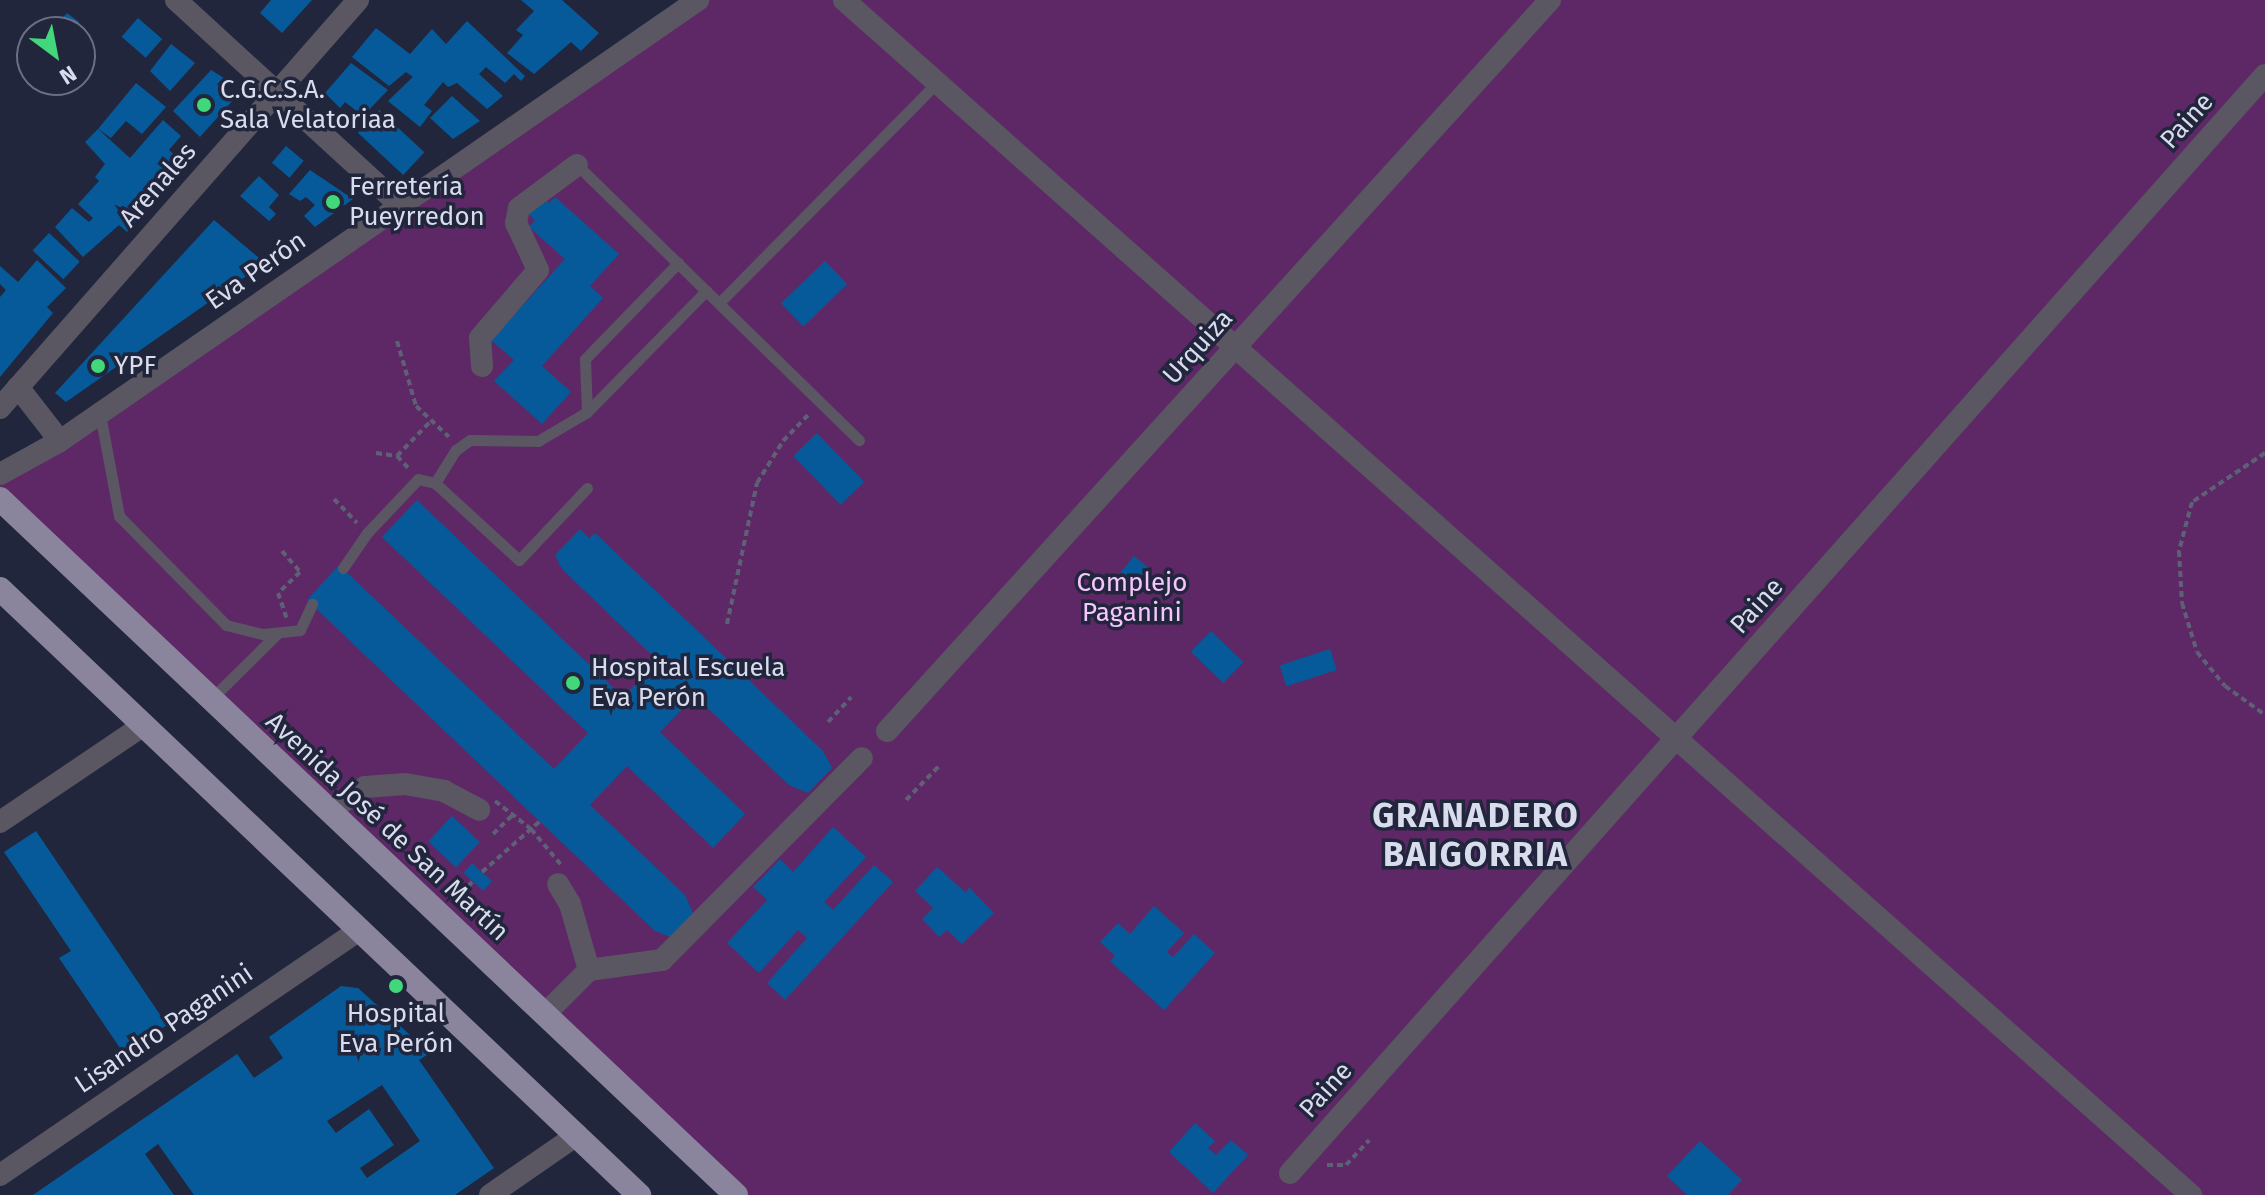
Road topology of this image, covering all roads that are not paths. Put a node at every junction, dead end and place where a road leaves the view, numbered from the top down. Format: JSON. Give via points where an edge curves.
{"nodes":[{"id":1,"x":176,"y":0,"type":"edge"},
{"id":2,"x":358,"y":0,"type":"edge"},
{"id":3,"x":698,"y":0,"type":"edge"},
{"id":4,"x":844,"y":0,"type":"edge"},
{"id":5,"x":1550,"y":0,"type":"edge"},
{"id":6,"x":2265,"y":75,"type":"edge"},
{"id":7,"x":937,"y":83,"type":"junction"},
{"id":8,"x":278,"y":91,"type":"junction"},
{"id":9,"x":577,"y":165,"type":"joint"},
{"id":10,"x":401,"y":206,"type":"junction"},
{"id":11,"x":678,"y":263,"type":"junction"},
{"id":12,"x":706,"y":291,"type":"junction"},
{"id":13,"x":719,"y":303,"type":"junction"},
{"id":14,"x":1235,"y":347,"type":"junction"},
{"id":15,"x":482,"y":366,"type":"dead end"},
{"id":16,"x":18,"y":387,"type":"junction"},
{"id":17,"x":0,"y":408,"type":"edge"},
{"id":18,"x":587,"y":412,"type":"junction"},
{"id":19,"x":99,"y":413,"type":"junction"},
{"id":20,"x":859,"y":440,"type":"dead end"},
{"id":21,"x":60,"y":441,"type":"junction"},
{"id":22,"x":0,"y":474,"type":"edge"},
{"id":23,"x":435,"y":483,"type":"junction"},
{"id":24,"x":587,"y":488,"type":"dead end"},
{"id":25,"x":0,"y":499,"type":"edge"},
{"id":26,"x":343,"y":568,"type":"dead end"},
{"id":27,"x":0,"y":589,"type":"edge"},
{"id":28,"x":312,"y":604,"type":"dead end"},
{"id":29,"x":277,"y":634,"type":"junction"},
{"id":30,"x":211,"y":699,"type":"junction"},
{"id":31,"x":144,"y":725,"type":"junction"},
{"id":32,"x":887,"y":731,"type":"dead end"},
{"id":33,"x":1676,"y":738,"type":"junction"},
{"id":34,"x":862,"y":758,"type":"dead end"},
{"id":35,"x":484,"y":804,"type":"road end"},
{"id":36,"x":329,"y":811,"type":"junction"},
{"id":37,"x":0,"y":822,"type":"edge"},
{"id":38,"x":562,"y":880,"type":"road end"},
{"id":39,"x":360,"y":929,"type":"junction"},
{"id":40,"x":589,"y":970,"type":"junction"},
{"id":41,"x":545,"y":1014,"type":"junction"},
{"id":42,"x":577,"y":1135,"type":"junction"},
{"id":43,"x":1290,"y":1173,"type":"dead end"},
{"id":44,"x":0,"y":1175,"type":"edge"},
{"id":45,"x":490,"y":1195,"type":"edge"},
{"id":46,"x":639,"y":1195,"type":"edge"},
{"id":47,"x":736,"y":1195,"type":"edge"},
{"id":48,"x":2191,"y":1195,"type":"edge"}],
"edges":[{"from":1,"to":8,"type":"street"},
{"from":2,"to":8,"type":"street","name":"Arenales"},
{"from":3,"to":10,"type":"street","name":"Eva Perón"},
{"from":4,"to":7,"type":"street"},
{"from":5,"to":14,"type":"street","name":"Urquiza"},
{"from":6,"to":33,"type":"street","name":"Paine"},
{"from":7,"to":13,"type":"lane"},
{"from":7,"to":14,"type":"street"},
{"from":8,"to":10,"type":"street"},
{"from":8,"to":16,"type":"street","name":"Arenales"},
{"from":9,"to":11,"type":"lane"},
{"from":9,"to":15,"type":"street","via":[[519,208],[516,223],[538,270],[480,338]]},
{"from":10,"to":19,"type":"street","name":"Eva Perón"},
{"from":11,"to":12,"type":"lane"},
{"from":11,"to":18,"type":"lane","via":[[585,359]]},
{"from":12,"to":13,"type":"lane"},
{"from":12,"to":18,"type":"lane"},
{"from":13,"to":20,"type":"lane"},
{"from":14,"to":32,"type":"street","name":"Urquiza"},
{"from":14,"to":33,"type":"street"},
{"from":16,"to":17,"type":"street","name":"Arenales"},
{"from":16,"to":21,"type":"street"},
{"from":18,"to":23,"type":"lane","via":[[538,441],[470,440],[460,445]]},
{"from":19,"to":21,"type":"street","name":"Eva Perón"},
{"from":19,"to":29,"type":"lane","via":[[119,516],[226,625]]},
{"from":21,"to":22,"type":"street","name":"Eva Perón"},
{"from":23,"to":24,"type":"lane","via":[[519,560]]},
{"from":23,"to":26,"type":"lane","via":[[418,479],[367,533]]},
{"from":25,"to":30,"type":"main road","name":"Avenida José de San Martín"},
{"from":27,"to":31,"type":"main road"},
{"from":28,"to":29,"type":"lane","via":[[300,630]]},
{"from":29,"to":30,"type":"lane"},
{"from":30,"to":36,"type":"main road","name":"Avenida José de San Martín"},
{"from":31,"to":37,"type":"street"},
{"from":31,"to":39,"type":"main road"},
{"from":33,"to":43,"type":"street","name":"Paine"},
{"from":33,"to":48,"type":"street"},
{"from":34,"to":40,"type":"street","via":[[662,960]]},
{"from":35,"to":36,"type":"street","via":[[405,784],[365,787]]},
{"from":36,"to":41,"type":"main road","name":"Avenida José de San Martín"},
{"from":38,"to":40,"type":"street"},
{"from":39,"to":42,"type":"main road"},
{"from":39,"to":44,"type":"street","name":"Lisandro Paganini"},
{"from":40,"to":41,"type":"street"},
{"from":41,"to":47,"type":"main road","name":"Avenida José de San Martín"},
{"from":42,"to":45,"type":"street"},
{"from":42,"to":46,"type":"main road"}]}
